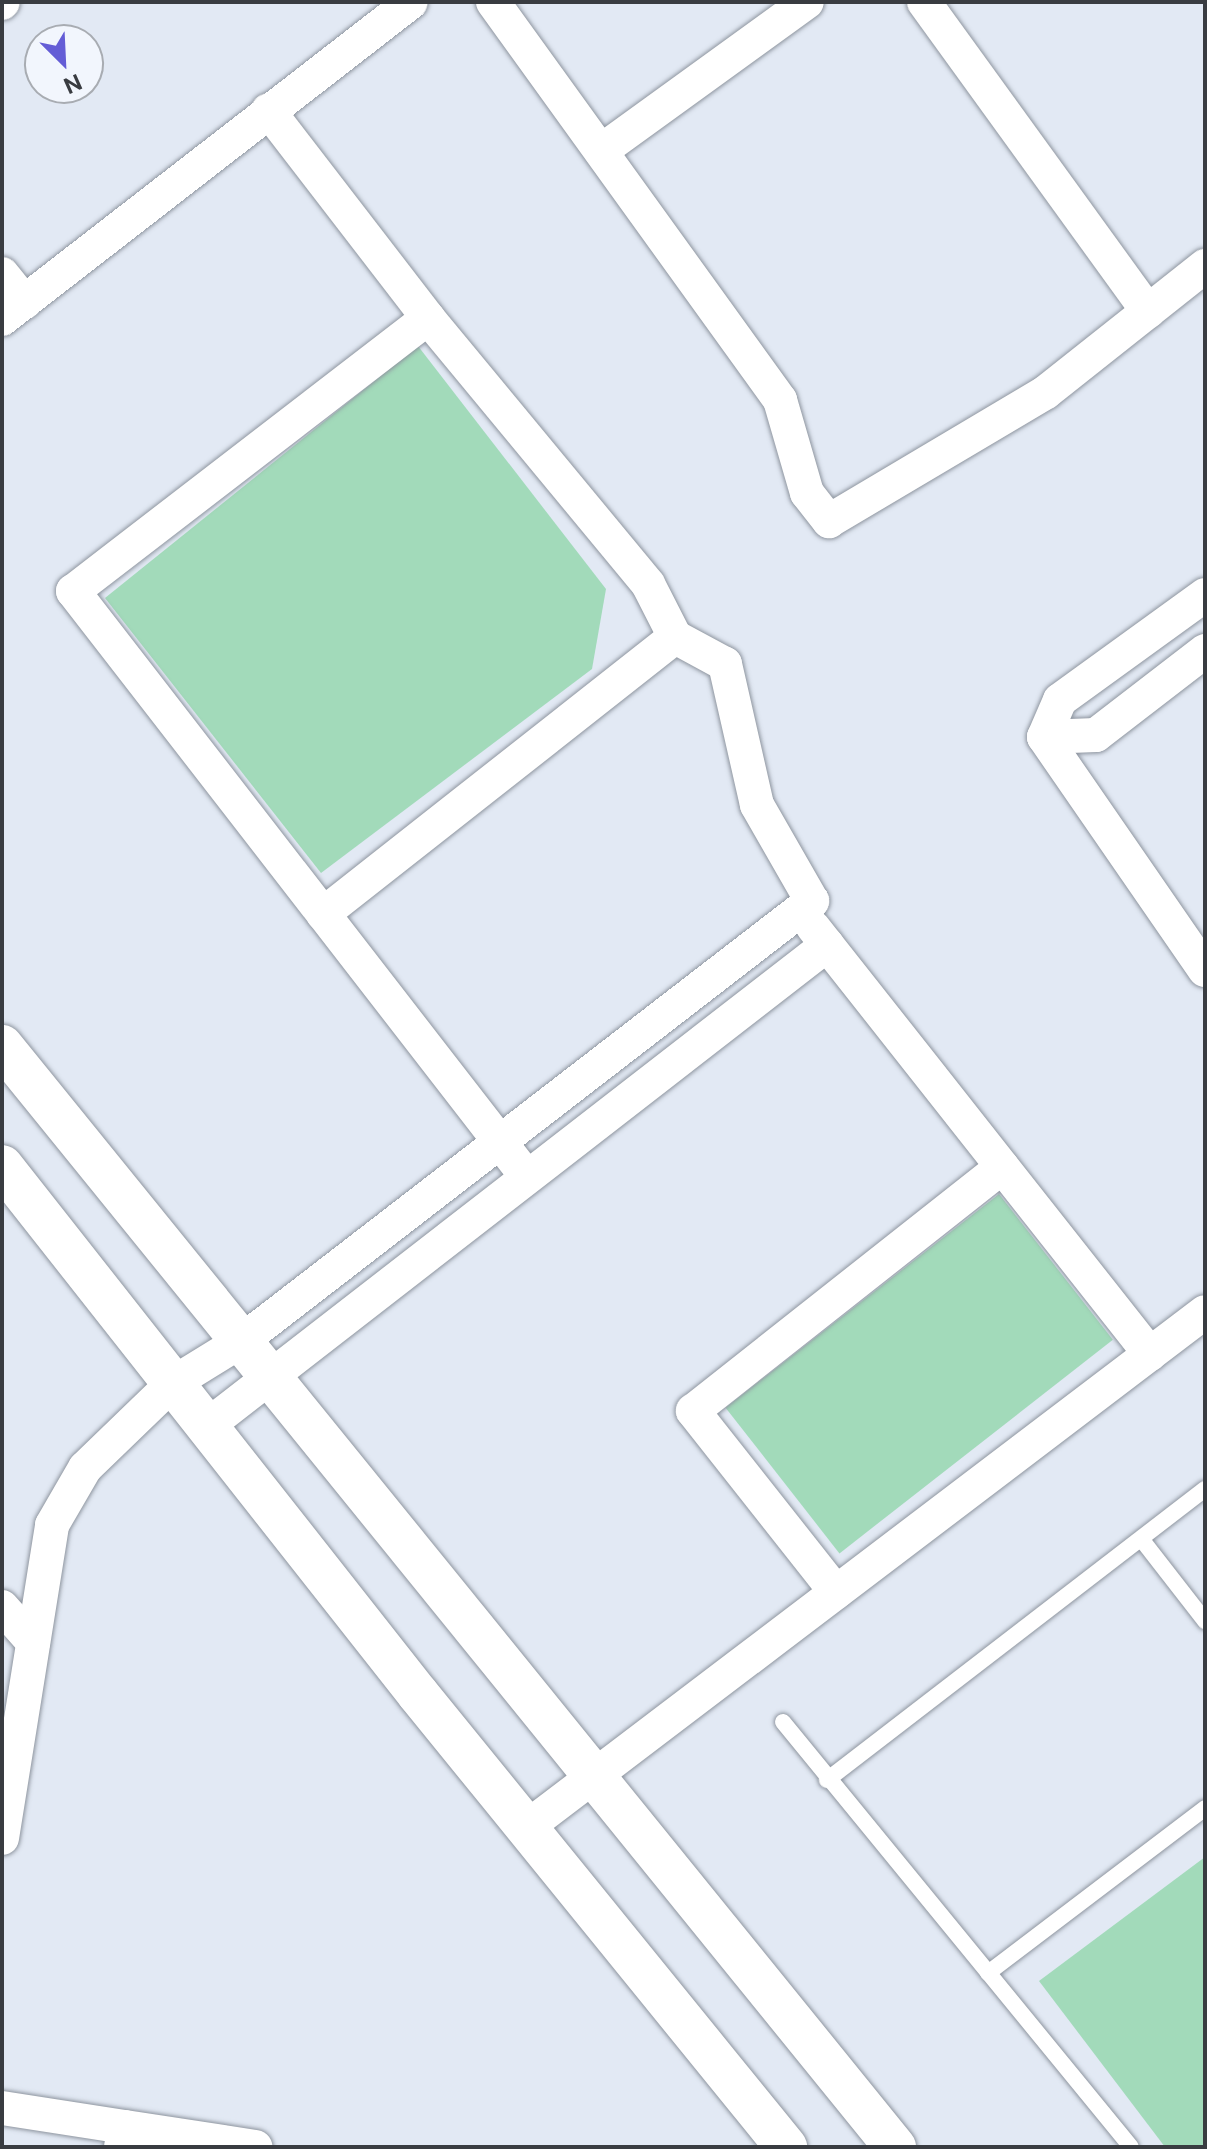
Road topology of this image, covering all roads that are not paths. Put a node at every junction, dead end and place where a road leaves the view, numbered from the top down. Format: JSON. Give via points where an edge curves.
{"nodes":[{"id":1,"x":411,"y":2,"type":"edge"},
{"id":2,"x":493,"y":2,"type":"edge"},
{"id":3,"x":807,"y":2,"type":"edge"},
{"id":4,"x":924,"y":2,"type":"edge"},
{"id":5,"x":268,"y":110,"type":"junction"},
{"id":6,"x":601,"y":151,"type":"junction"},
{"id":7,"x":1205,"y":266,"type":"edge"},
{"id":8,"x":2,"y":274,"type":"edge"},
{"id":9,"x":13,"y":310,"type":"edge"},
{"id":10,"x":1148,"y":311,"type":"junction"},
{"id":11,"x":428,"y":318,"type":"junction"},
{"id":12,"x":1205,"y":595,"type":"edge"},
{"id":13,"x":675,"y":637,"type":"junction"},
{"id":14,"x":1205,"y":651,"type":"edge"},
{"id":15,"x":1044,"y":737,"type":"junction"},
{"id":16,"x":806,"y":906,"type":"junction"},
{"id":17,"x":323,"y":914,"type":"junction"},
{"id":18,"x":827,"y":945,"type":"junction"},
{"id":19,"x":1205,"y":970,"type":"edge"},
{"id":20,"x":2,"y":1046,"type":"edge"},
{"id":21,"x":500,"y":1143,"type":"junction"},
{"id":22,"x":2,"y":1166,"type":"edge"},
{"id":23,"x":1002,"y":1167,"type":"junction"},
{"id":24,"x":527,"y":1177,"type":"junction"},
{"id":25,"x":1205,"y":1312,"type":"edge"},
{"id":26,"x":243,"y":1340,"type":"junction"},
{"id":27,"x":1150,"y":1354,"type":"junction"},
{"id":28,"x":271,"y":1376,"type":"junction"},
{"id":29,"x":173,"y":1383,"type":"junction"},
{"id":30,"x":207,"y":1426,"type":"junction"},
{"id":31,"x":1205,"y":1489,"type":"edge"},
{"id":32,"x":1142,"y":1540,"type":"junction"},
{"id":33,"x":836,"y":1592,"type":"junction"},
{"id":34,"x":2,"y":1607,"type":"edge"},
{"id":35,"x":1205,"y":1621,"type":"edge"},
{"id":36,"x":33,"y":1642,"type":"junction"},
{"id":37,"x":783,"y":1722,"type":"dead end"},
{"id":38,"x":594,"y":1775,"type":"junction"},
{"id":39,"x":827,"y":1780,"type":"junction"},
{"id":40,"x":1205,"y":1808,"type":"edge"},
{"id":41,"x":527,"y":1827,"type":"junction"},
{"id":42,"x":2,"y":1838,"type":"edge"},
{"id":43,"x":988,"y":1973,"type":"junction"},
{"id":44,"x":2,"y":2108,"type":"edge"},
{"id":45,"x":123,"y":2137,"type":"edge"},
{"id":46,"x":255,"y":2147,"type":"edge"},
{"id":47,"x":786,"y":2147,"type":"edge"},
{"id":48,"x":895,"y":2147,"type":"edge"},
{"id":49,"x":1131,"y":2147,"type":"edge"}],
"edges":[{"from":1,"to":5,"type":"street"},
{"from":2,"to":6,"type":"street"},
{"from":3,"to":6,"type":"street"},
{"from":4,"to":10,"type":"street"},
{"from":5,"to":9,"type":"street"},
{"from":5,"to":11,"type":"street"},
{"from":6,"to":10,"type":"street","via":[[780,400],[807,493],[829,521],[1046,392]]},
{"from":7,"to":10,"type":"street"},
{"from":8,"to":9,"type":"street"},
{"from":11,"to":13,"type":"street","via":[[648,584]]},
{"from":11,"to":17,"type":"street","via":[[73,591]]},
{"from":12,"to":15,"type":"street","via":[[1060,700]]},
{"from":13,"to":16,"type":"street","via":[[725,664],[757,805]]},
{"from":13,"to":17,"type":"street"},
{"from":14,"to":15,"type":"street","via":[[1096,735]]},
{"from":15,"to":19,"type":"street"},
{"from":16,"to":18,"type":"street"},
{"from":16,"to":21,"type":"street"},
{"from":17,"to":21,"type":"street"},
{"from":18,"to":23,"type":"street"},
{"from":18,"to":24,"type":"street"},
{"from":20,"to":26,"type":"street"},
{"from":21,"to":24,"type":"street"},
{"from":21,"to":26,"type":"street"},
{"from":22,"to":29,"type":"street"},
{"from":23,"to":27,"type":"street"},
{"from":23,"to":33,"type":"street","via":[[693,1411]]},
{"from":24,"to":28,"type":"street"},
{"from":25,"to":27,"type":"street"},
{"from":26,"to":28,"type":"street"},
{"from":26,"to":29,"type":"street"},
{"from":27,"to":33,"type":"street"},
{"from":28,"to":30,"type":"street"},
{"from":28,"to":38,"type":"street"},
{"from":29,"to":30,"type":"street"},
{"from":29,"to":36,"type":"street","via":[[85,1468],[52,1525]]},
{"from":30,"to":41,"type":"street"},
{"from":31,"to":32,"type":"lane"},
{"from":32,"to":35,"type":"lane"},
{"from":32,"to":39,"type":"lane"},
{"from":33,"to":38,"type":"street"},
{"from":34,"to":36,"type":"street"},
{"from":36,"to":42,"type":"street"},
{"from":37,"to":39,"type":"lane"},
{"from":38,"to":41,"type":"street"},
{"from":38,"to":48,"type":"street"},
{"from":39,"to":43,"type":"lane"},
{"from":40,"to":43,"type":"lane"},
{"from":41,"to":47,"type":"street"},
{"from":43,"to":49,"type":"lane"},
{"from":44,"to":45,"type":"street"},
{"from":45,"to":46,"type":"street"}]}
